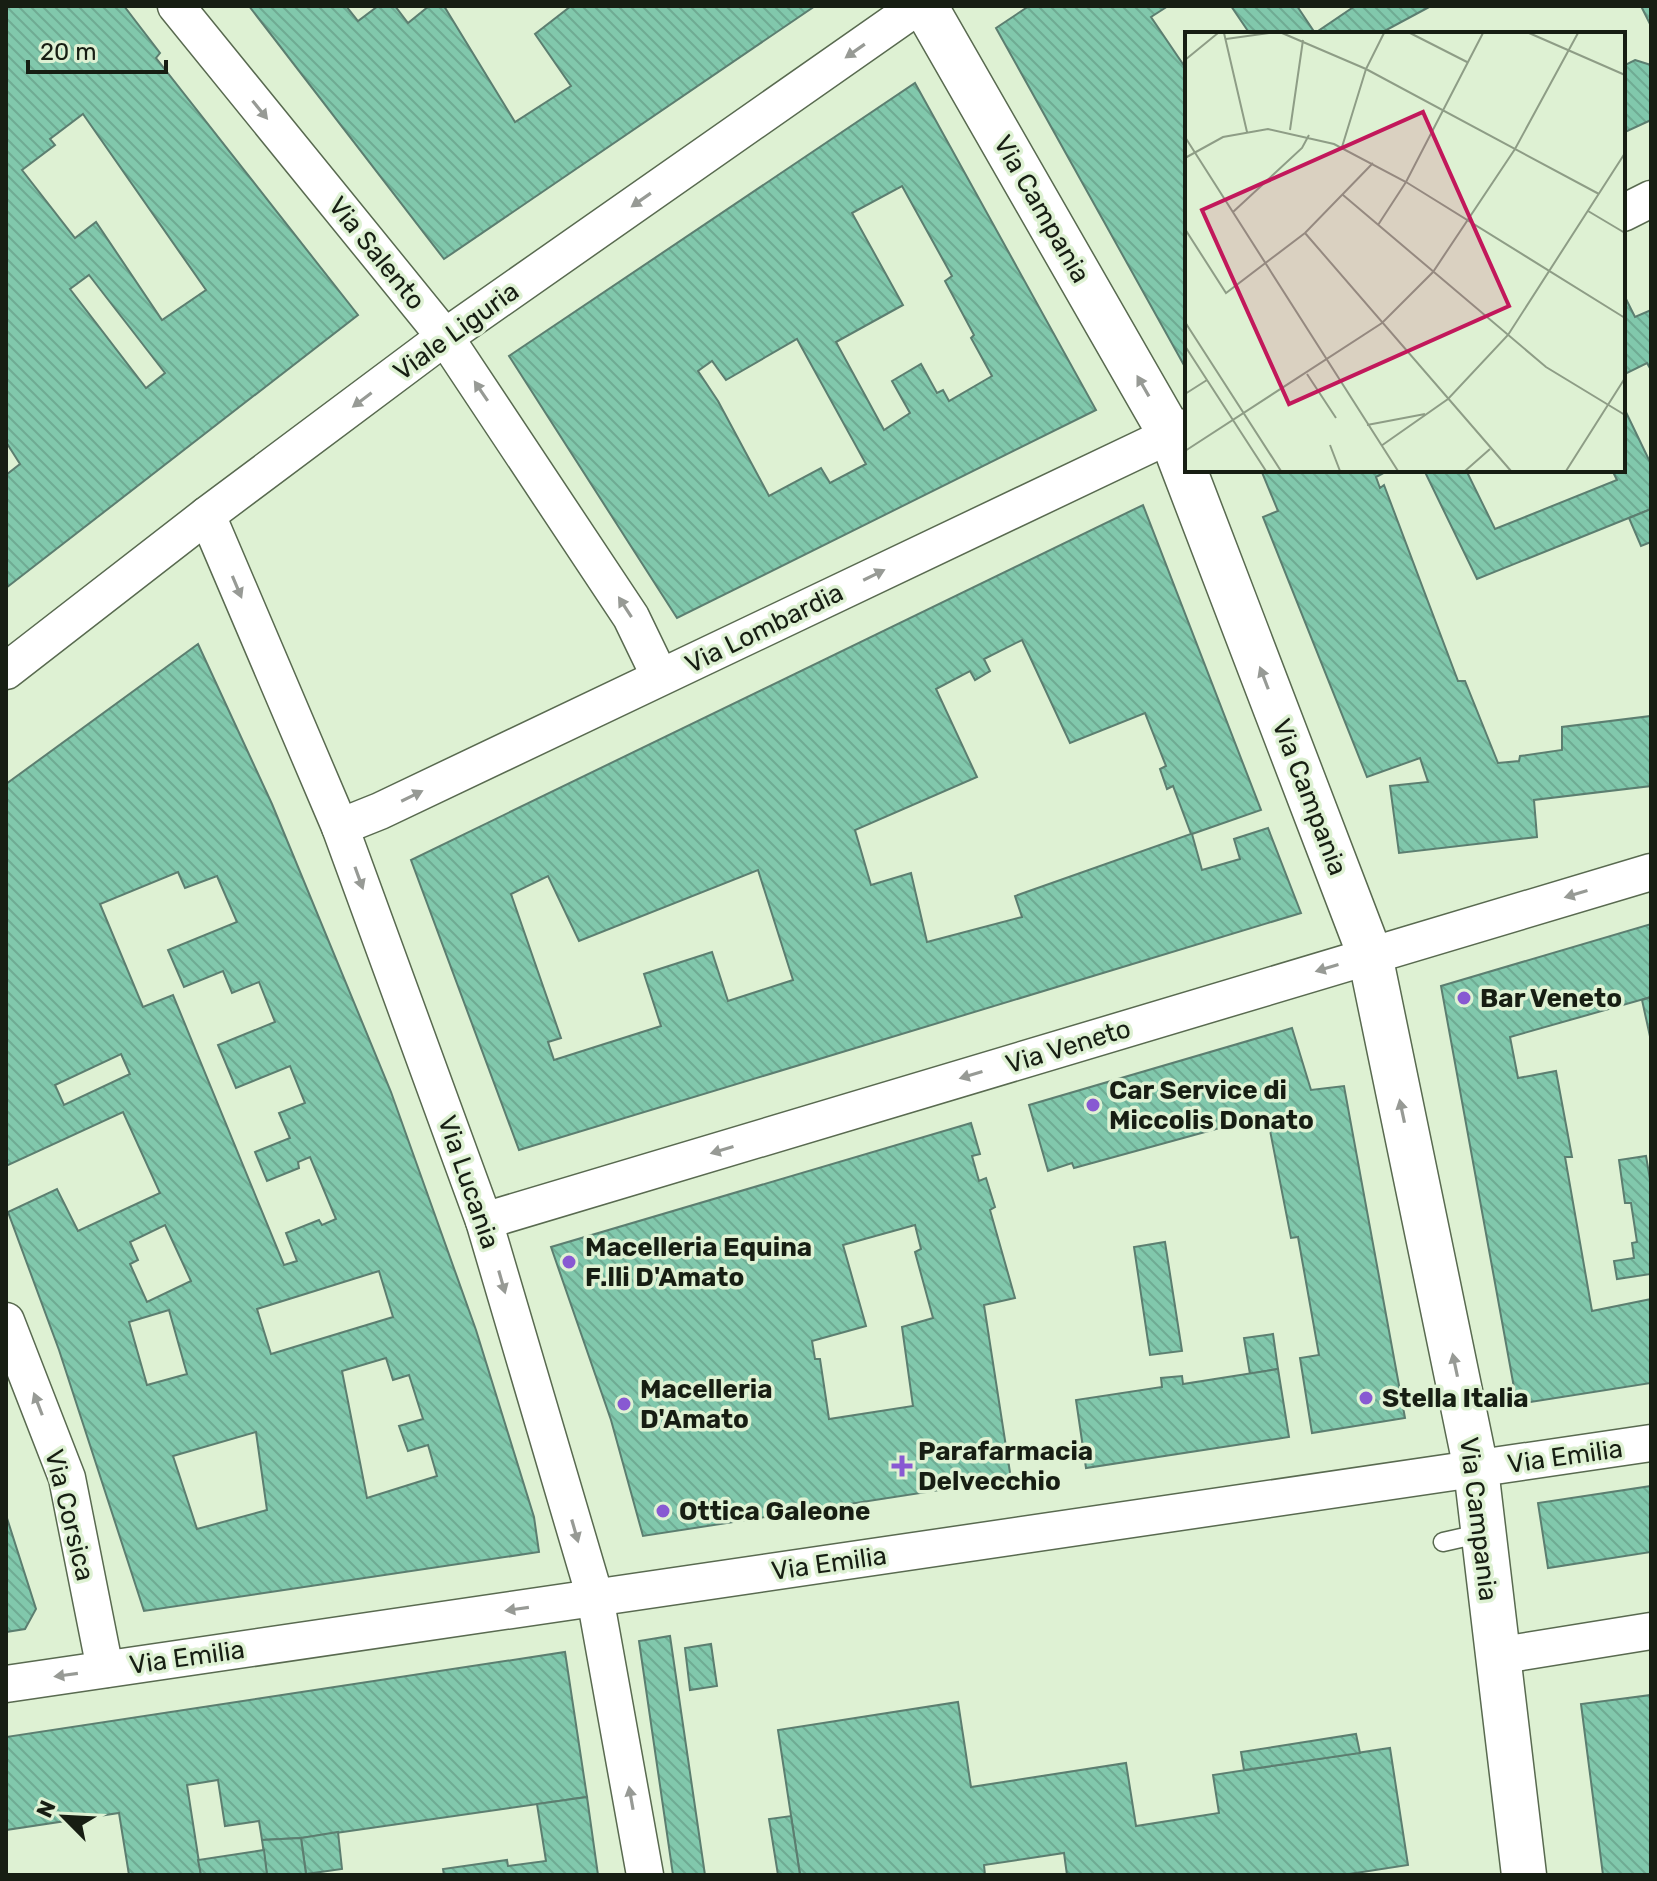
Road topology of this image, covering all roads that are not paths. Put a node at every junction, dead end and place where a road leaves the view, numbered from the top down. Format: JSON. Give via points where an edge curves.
{"nodes":[{"id":1,"x":176,"y":6,"type":"edge"},
{"id":2,"x":918,"y":6,"type":"edge"},
{"id":3,"x":925,"y":6,"type":"edge"},
{"id":4,"x":1651,"y":199,"type":"edge"},
{"id":5,"x":1625,"y":212,"type":"edge"},
{"id":6,"x":445,"y":337,"type":"junction"},
{"id":7,"x":1179,"y":431,"type":"edge"},
{"id":8,"x":1194,"y":472,"type":"edge"},
{"id":9,"x":207,"y":515,"type":"junction"},
{"id":10,"x":6,"y":671,"type":"edge"},
{"id":11,"x":660,"y":677,"type":"junction"},
{"id":12,"x":340,"y":827,"type":"junction"},
{"id":13,"x":1651,"y":872,"type":"edge"},
{"id":14,"x":1370,"y":955,"type":"junction"},
{"id":15,"x":484,"y":1221,"type":"junction"},
{"id":16,"x":6,"y":1321,"type":"edge"},
{"id":17,"x":1651,"y":1443,"type":"edge"},
{"id":18,"x":1476,"y":1469,"type":"junction"},
{"id":19,"x":595,"y":1597,"type":"junction"},
{"id":20,"x":1651,"y":1631,"type":"edge"},
{"id":21,"x":1496,"y":1656,"type":"junction"},
{"id":22,"x":105,"y":1669,"type":"junction"},
{"id":23,"x":6,"y":1684,"type":"edge"},
{"id":24,"x":645,"y":1875,"type":"edge"},
{"id":25,"x":1524,"y":1875,"type":"edge"}],
"edges":[{"from":1,"to":6,"type":"street","name":"Via Salento","one_way":true},
{"from":2,"to":6,"type":"street","name":"Viale Liguria","one_way":true},
{"from":7,"to":3,"type":"street","name":"Via Campania","one_way":true},
{"from":4,"to":5,"type":"street"},
{"from":6,"to":9,"type":"street","name":"Viale Liguria","one_way":true},
{"from":11,"to":6,"type":"street","name":"Via Salento","one_way":true,"via":[[631,617]]},
{"from":11,"to":7,"type":"street","name":"Via Lombardia","one_way":true},
{"from":14,"to":8,"type":"street","name":"Via Campania","one_way":true},
{"from":9,"to":10,"type":"street","name":"Viale Liguria"},
{"from":9,"to":12,"type":"street","name":"Via Lucania","one_way":true},
{"from":12,"to":11,"type":"street","name":"Via Lombardia","one_way":true},
{"from":12,"to":15,"type":"street","name":"Via Lucania","one_way":true},
{"from":13,"to":14,"type":"street","name":"Via Veneto","one_way":true},
{"from":14,"to":15,"type":"street","name":"Via Veneto","one_way":true},
{"from":18,"to":14,"type":"street","name":"Via Campania","one_way":true},
{"from":15,"to":19,"type":"street","name":"Via Lucania","one_way":true},
{"from":22,"to":16,"type":"street","name":"Via Corsica","one_way":true,"via":[[67,1478]]},
{"from":17,"to":18,"type":"street","name":"Via Emilia"},
{"from":18,"to":19,"type":"street","name":"Via Emilia"},
{"from":18,"to":21,"type":"street","name":"Via Campania","via":[[1463,1537]]},
{"from":19,"to":22,"type":"street","name":"Via Emilia","one_way":true},
{"from":24,"to":19,"type":"street","name":"Via Lucania","one_way":true},
{"from":20,"to":21,"type":"street"},
{"from":21,"to":25,"type":"street","name":"Via Campania"},
{"from":22,"to":23,"type":"street","name":"Via Emilia","one_way":true}]}
